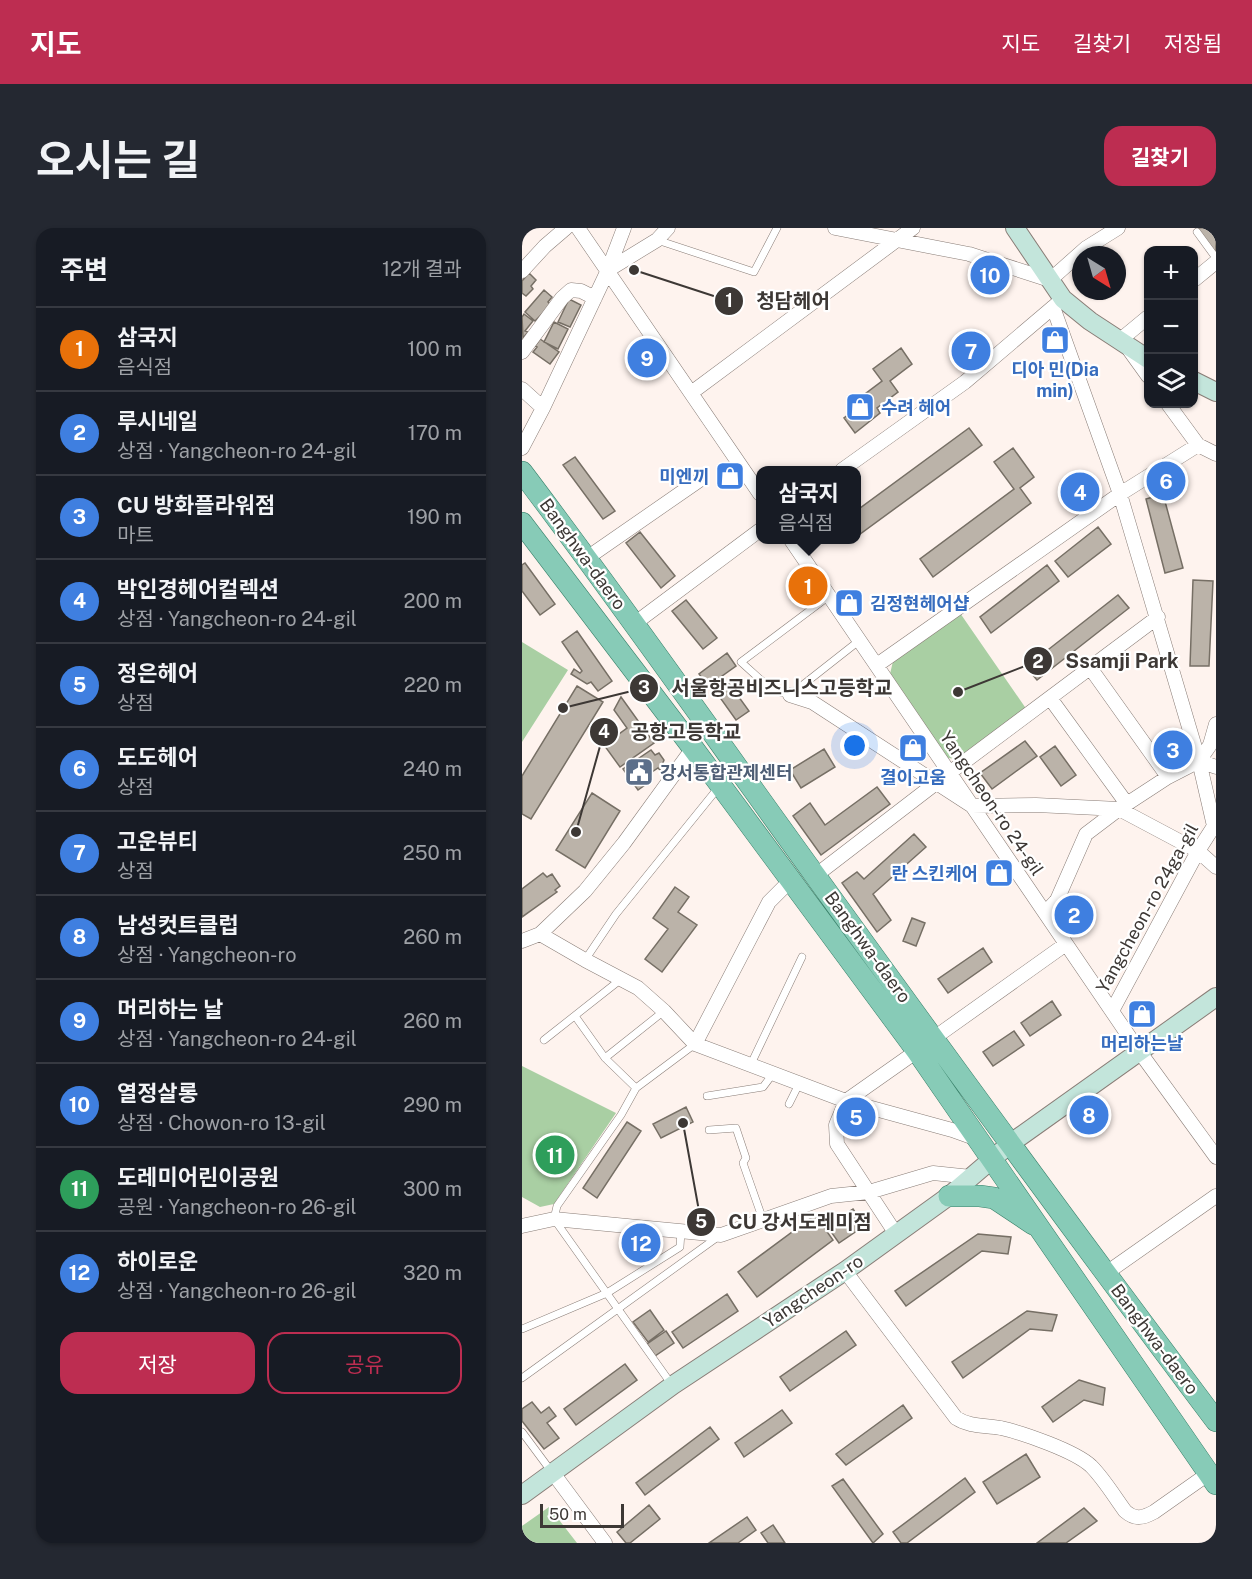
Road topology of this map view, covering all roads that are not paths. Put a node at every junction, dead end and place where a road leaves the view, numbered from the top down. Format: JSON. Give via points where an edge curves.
{"nodes":[{"id":1,"x":566,"y":228,"type":"edge"},
{"id":2,"x":578,"y":228,"type":"edge"},
{"id":3,"x":624,"y":228,"type":"edge"},
{"id":4,"x":668,"y":228,"type":"edge"},
{"id":5,"x":777,"y":228,"type":"edge"},
{"id":6,"x":835,"y":228,"type":"edge"},
{"id":7,"x":913,"y":228,"type":"edge"},
{"id":8,"x":1015,"y":228,"type":"edge"},
{"id":9,"x":1118,"y":228,"type":"edge"},
{"id":10,"x":1197,"y":232,"type":"dead end"},
{"id":11,"x":657,"y":240,"type":"junction"},
{"id":12,"x":897,"y":240,"type":"junction"},
{"id":13,"x":1216,"y":260,"type":"edge"},
{"id":14,"x":608,"y":270,"type":"junction"},
{"id":15,"x":522,"y":272,"type":"edge"},
{"id":16,"x":1198,"y":276,"type":"edge"},
{"id":17,"x":1050,"y":280,"type":"junction"},
{"id":18,"x":595,"y":298,"type":"junction"},
{"id":19,"x":1058,"y":303,"type":"junction"},
{"id":20,"x":1144,"y":322,"type":"edge"},
{"id":21,"x":1123,"y":343,"type":"junction"},
{"id":22,"x":522,"y":352,"type":"edge"},
{"id":23,"x":1144,"y":356,"type":"edge"},
{"id":24,"x":1144,"y":370,"type":"edge"},
{"id":25,"x":1198,"y":383,"type":"edge"},
{"id":26,"x":522,"y":389,"type":"edge"},
{"id":27,"x":1216,"y":392,"type":"edge"},
{"id":28,"x":691,"y":393,"type":"junction"},
{"id":29,"x":543,"y":408,"type":"junction"},
{"id":30,"x":1171,"y":408,"type":"edge"},
{"id":31,"x":1198,"y":445,"type":"junction"},
{"id":32,"x":522,"y":448,"type":"edge"},
{"id":33,"x":1216,"y":454,"type":"edge"},
{"id":34,"x":849,"y":466,"type":"edge"},
{"id":35,"x":522,"y":472,"type":"edge"},
{"id":36,"x":701,"y":479,"type":"dead end"},
{"id":37,"x":756,"y":488,"type":"edge"},
{"id":38,"x":1120,"y":494,"type":"junction"},
{"id":39,"x":522,"y":523,"type":"edge"},
{"id":40,"x":756,"y":533,"type":"edge"},
{"id":41,"x":794,"y":544,"type":"edge"},
{"id":42,"x":587,"y":558,"type":"junction"},
{"id":43,"x":829,"y":596,"type":"junction"},
{"id":44,"x":1158,"y":618,"type":"junction"},
{"id":45,"x":634,"y":624,"type":"junction"},
{"id":46,"x":860,"y":640,"type":"junction"},
{"id":47,"x":877,"y":665,"type":"junction"},
{"id":48,"x":1090,"y":669,"type":"junction"},
{"id":49,"x":790,"y":695,"type":"junction"},
{"id":50,"x":1050,"y":698,"type":"junction"},
{"id":51,"x":1216,"y":724,"type":"edge"},
{"id":52,"x":693,"y":748,"type":"junction"},
{"id":53,"x":1199,"y":761,"type":"junction"},
{"id":54,"x":1216,"y":767,"type":"edge"},
{"id":55,"x":950,"y":772,"type":"junction"},
{"id":56,"x":1168,"y":777,"type":"junction"},
{"id":57,"x":936,"y":783,"type":"junction"},
{"id":58,"x":719,"y":786,"type":"junction"},
{"id":59,"x":972,"y":806,"type":"junction"},
{"id":60,"x":1123,"y":807,"type":"junction"},
{"id":61,"x":1198,"y":851,"type":"junction"},
{"id":62,"x":1216,"y":867,"type":"edge"},
{"id":63,"x":815,"y":876,"type":"junction"},
{"id":64,"x":791,"y":880,"type":"junction"},
{"id":65,"x":1045,"y":913,"type":"junction"},
{"id":66,"x":540,"y":934,"type":"junction"},
{"id":67,"x":522,"y":941,"type":"edge"},
{"id":68,"x":1066,"y":944,"type":"junction"},
{"id":69,"x":802,"y":957,"type":"dead end"},
{"id":70,"x":585,"y":960,"type":"junction"},
{"id":71,"x":621,"y":980,"type":"junction"},
{"id":72,"x":1216,"y":997,"type":"edge"},
{"id":73,"x":664,"y":1011,"type":"junction"},
{"id":74,"x":1112,"y":1011,"type":"junction"},
{"id":75,"x":575,"y":1016,"type":"junction"},
{"id":76,"x":934,"y":1038,"type":"junction"},
{"id":77,"x":544,"y":1040,"type":"dead end"},
{"id":78,"x":695,"y":1044,"type":"junction"},
{"id":79,"x":917,"y":1051,"type":"junction"},
{"id":80,"x":1139,"y":1051,"type":"junction"},
{"id":81,"x":606,"y":1058,"type":"junction"},
{"id":82,"x":751,"y":1064,"type":"junction"},
{"id":83,"x":772,"y":1075,"type":"junction"},
{"id":84,"x":799,"y":1084,"type":"junction"},
{"id":85,"x":636,"y":1088,"type":"junction"},
{"id":86,"x":707,"y":1096,"type":"dead end"},
{"id":87,"x":846,"y":1101,"type":"junction"},
{"id":88,"x":789,"y":1104,"type":"dead end"},
{"id":89,"x":709,"y":1130,"type":"dead end"},
{"id":90,"x":980,"y":1140,"type":"junction"},
{"id":91,"x":1011,"y":1143,"type":"junction"},
{"id":92,"x":1216,"y":1157,"type":"edge"},
{"id":93,"x":991,"y":1158,"type":"junction"},
{"id":94,"x":971,"y":1177,"type":"junction"},
{"id":95,"x":868,"y":1192,"type":"junction"},
{"id":96,"x":948,"y":1196,"type":"junction"},
{"id":97,"x":1216,"y":1196,"type":"edge"},
{"id":98,"x":554,"y":1219,"type":"junction"},
{"id":99,"x":763,"y":1220,"type":"junction"},
{"id":100,"x":522,"y":1226,"type":"edge"},
{"id":101,"x":681,"y":1231,"type":"junction"},
{"id":102,"x":1043,"y":1231,"type":"junction"},
{"id":103,"x":896,"y":1234,"type":"junction"},
{"id":104,"x":721,"y":1235,"type":"junction"},
{"id":105,"x":845,"y":1271,"type":"junction"},
{"id":106,"x":1105,"y":1274,"type":"junction"},
{"id":107,"x":607,"y":1293,"type":"junction"},
{"id":108,"x":619,"y":1310,"type":"junction"},
{"id":109,"x":522,"y":1329,"type":"edge"},
{"id":110,"x":522,"y":1378,"type":"edge"},
{"id":111,"x":673,"y":1385,"type":"junction"},
{"id":112,"x":1216,"y":1420,"type":"edge"},
{"id":113,"x":522,"y":1432,"type":"edge"},
{"id":114,"x":553,"y":1473,"type":"junction"},
{"id":115,"x":1212,"y":1479,"type":"edge"},
{"id":116,"x":522,"y":1495,"type":"edge"},
{"id":117,"x":605,"y":1543,"type":"edge"}],
"edges":[{"from":1,"to":15,"type":"street"},
{"from":2,"to":14,"type":"street"},
{"from":3,"to":14,"type":"street"},
{"from":4,"to":11,"type":"street"},
{"from":5,"to":11,"type":"lane","via":[[754,272]]},
{"from":6,"to":12,"type":"street"},
{"from":7,"to":12,"type":"street"},
{"from":8,"to":17,"type":"main road"},
{"from":9,"to":17,"type":"street","via":[[1086,248]]},
{"from":10,"to":13,"type":"lane"},
{"from":11,"to":14,"type":"street"},
{"from":12,"to":17,"type":"street","via":[[969,254]]},
{"from":12,"to":28,"type":"street"},
{"from":13,"to":16,"type":"street"},
{"from":14,"to":18,"type":"street"},
{"from":14,"to":28,"type":"street"},
{"from":17,"to":19,"type":"main road"},
{"from":18,"to":22,"type":"street","via":[[571,290]]},
{"from":18,"to":29,"type":"street"},
{"from":19,"to":21,"type":"main road"},
{"from":19,"to":34,"type":"street","via":[[965,382]]},
{"from":19,"to":38,"type":"street","name":"Yangcheon-ro 24ga-gil"},
{"from":20,"to":21,"type":"street"},
{"from":21,"to":23,"type":"main road"},
{"from":21,"to":24,"type":"street"},
{"from":25,"to":27,"type":"main road"},
{"from":26,"to":29,"type":"street"},
{"from":28,"to":37,"type":"street"},
{"from":29,"to":32,"type":"street"},
{"from":30,"to":31,"type":"street"},
{"from":31,"to":33,"type":"street"},
{"from":31,"to":38,"type":"street"},
{"from":35,"to":42,"type":"main road","name":"Banghwa-daero"},
{"from":36,"to":42,"type":"street"},
{"from":38,"to":44,"type":"street","name":"Yangcheon-ro 24ga-gil"},
{"from":38,"to":47,"type":"street"},
{"from":39,"to":52,"type":"main road","name":"Banghwa-daero"},
{"from":40,"to":45,"type":"street"},
{"from":41,"to":43,"type":"street","name":"Yangcheon-ro 24-gil"},
{"from":42,"to":45,"type":"main road","name":"Banghwa-daero"},
{"from":43,"to":46,"type":"street","name":"Yangcheon-ro 24-gil"},
{"from":43,"to":49,"type":"lane","via":[[741,662],[772,690]]},
{"from":44,"to":48,"type":"street"},
{"from":44,"to":53,"type":"street","name":"Yangcheon-ro 24ga-gil"},
{"from":45,"to":63,"type":"main road","name":"Banghwa-daero"},
{"from":46,"to":47,"type":"street","name":"Yangcheon-ro 24-gil"},
{"from":46,"to":49,"type":"lane"},
{"from":47,"to":55,"type":"street","name":"Yangcheon-ro 24-gil"},
{"from":48,"to":50,"type":"street"},
{"from":48,"to":56,"type":"street"},
{"from":49,"to":57,"type":"street","via":[[812,702]]},
{"from":50,"to":55,"type":"street"},
{"from":50,"to":60,"type":"street"},
{"from":51,"to":53,"type":"street","via":[[1210,745]]},
{"from":52,"to":58,"type":"main road","name":"Banghwa-daero"},
{"from":52,"to":66,"type":"street","via":[[585,891]]},
{"from":53,"to":54,"type":"street"},
{"from":53,"to":56,"type":"street"},
{"from":53,"to":61,"type":"street","name":"Yangcheon-ro 24ga-gil","via":[[1214,826]]},
{"from":55,"to":57,"type":"street"},
{"from":55,"to":59,"type":"street","name":"Yangcheon-ro 24-gil"},
{"from":56,"to":60,"type":"street"},
{"from":57,"to":59,"type":"street"},
{"from":57,"to":63,"type":"street"},
{"from":58,"to":64,"type":"main road","name":"Banghwa-daero"},
{"from":58,"to":70,"type":"lane","via":[[616,914]]},
{"from":59,"to":60,"type":"street"},
{"from":59,"to":65,"type":"street","name":"Yangcheon-ro 24-gil"},
{"from":60,"to":61,"type":"street"},
{"from":60,"to":65,"type":"street","via":[[1086,834],[1057,900]]},
{"from":61,"to":62,"type":"street"},
{"from":61,"to":74,"type":"street","name":"Yangcheon-ro 24ga-gil"},
{"from":63,"to":76,"type":"main road","name":"Banghwa-daero"},
{"from":64,"to":78,"type":"street","via":[[769,902]]},
{"from":64,"to":79,"type":"main road","name":"Banghwa-daero"},
{"from":65,"to":68,"type":"street","name":"Yangcheon-ro 24-gil"},
{"from":66,"to":67,"type":"street"},
{"from":66,"to":70,"type":"street"},
{"from":68,"to":74,"type":"street","name":"Yangcheon-ro 24-gil"},
{"from":68,"to":76,"type":"street"},
{"from":69,"to":82,"type":"lane"},
{"from":70,"to":71,"type":"street"},
{"from":71,"to":73,"type":"street","via":[[638,988]]},
{"from":71,"to":75,"type":"lane"},
{"from":72,"to":80,"type":"main road","name":"Yangcheon-ro"},
{"from":73,"to":78,"type":"street"},
{"from":73,"to":81,"type":"lane"},
{"from":74,"to":80,"type":"street","name":"Yangcheon-ro 24-gil"},
{"from":75,"to":77,"type":"lane"},
{"from":75,"to":81,"type":"lane"},
{"from":76,"to":91,"type":"main road","name":"Banghwa-daero"},
{"from":78,"to":82,"type":"street"},
{"from":78,"to":85,"type":"lane"},
{"from":79,"to":87,"type":"street"},
{"from":79,"to":90,"type":"main road","name":"Banghwa-daero"},
{"from":80,"to":91,"type":"main road","name":"Yangcheon-ro"},
{"from":80,"to":92,"type":"street","name":"Yangcheon-ro 24-gil"},
{"from":81,"to":85,"type":"lane"},
{"from":82,"to":83,"type":"street"},
{"from":83,"to":84,"type":"street"},
{"from":83,"to":86,"type":"lane","via":[[763,1087]]},
{"from":84,"to":87,"type":"street"},
{"from":84,"to":88,"type":"lane"},
{"from":85,"to":98,"type":"lane","via":[[557,1206]]},
{"from":87,"to":90,"type":"street"},
{"from":87,"to":95,"type":"street","via":[[836,1125],[837,1144]]},
{"from":89,"to":99,"type":"lane","via":[[736,1128],[746,1158],[743,1163]]},
{"from":90,"to":93,"type":"main road","name":"Banghwa-daero"},
{"from":91,"to":93,"type":"main road","name":"Yangcheon-ro"},
{"from":91,"to":106,"type":"main road","name":"Banghwa-daero"},
{"from":93,"to":94,"type":"main road","name":"Yangcheon-ro"},
{"from":93,"to":102,"type":"main road","name":"Banghwa-daero"},
{"from":94,"to":95,"type":"street","via":[[933,1173]]},
{"from":94,"to":96,"type":"main road","name":"Yangcheon-ro"},
{"from":95,"to":99,"type":"street","via":[[831,1196]]},
{"from":95,"to":103,"type":"street"},
{"from":96,"to":102,"type":"main road","via":[[994,1198]]},
{"from":96,"to":103,"type":"main road","name":"Yangcheon-ro"},
{"from":97,"to":106,"type":"street"},
{"from":98,"to":100,"type":"street"},
{"from":98,"to":101,"type":"street"},
{"from":98,"to":107,"type":"lane"},
{"from":99,"to":104,"type":"street"},
{"from":101,"to":104,"type":"street"},
{"from":101,"to":107,"type":"lane","via":[[680,1247]]},
{"from":102,"to":115,"type":"main road","name":"Banghwa-daero"},
{"from":103,"to":105,"type":"main road","name":"Yangcheon-ro"},
{"from":104,"to":108,"type":"lane"},
{"from":105,"to":111,"type":"main road","name":"Yangcheon-ro"},
{"from":105,"to":115,"type":"street","via":[[964,1424],[1001,1428],[1076,1456],[1090,1466],[1125,1511],[1137,1518]]},
{"from":106,"to":112,"type":"main road","name":"Banghwa-daero"},
{"from":107,"to":108,"type":"lane"},
{"from":107,"to":109,"type":"lane"},
{"from":108,"to":110,"type":"lane"},
{"from":108,"to":111,"type":"lane"},
{"from":111,"to":114,"type":"main road","name":"Yangcheon-ro"},
{"from":113,"to":114,"type":"lane"},
{"from":114,"to":116,"type":"main road","name":"Yangcheon-ro"},
{"from":114,"to":117,"type":"street"}]}
